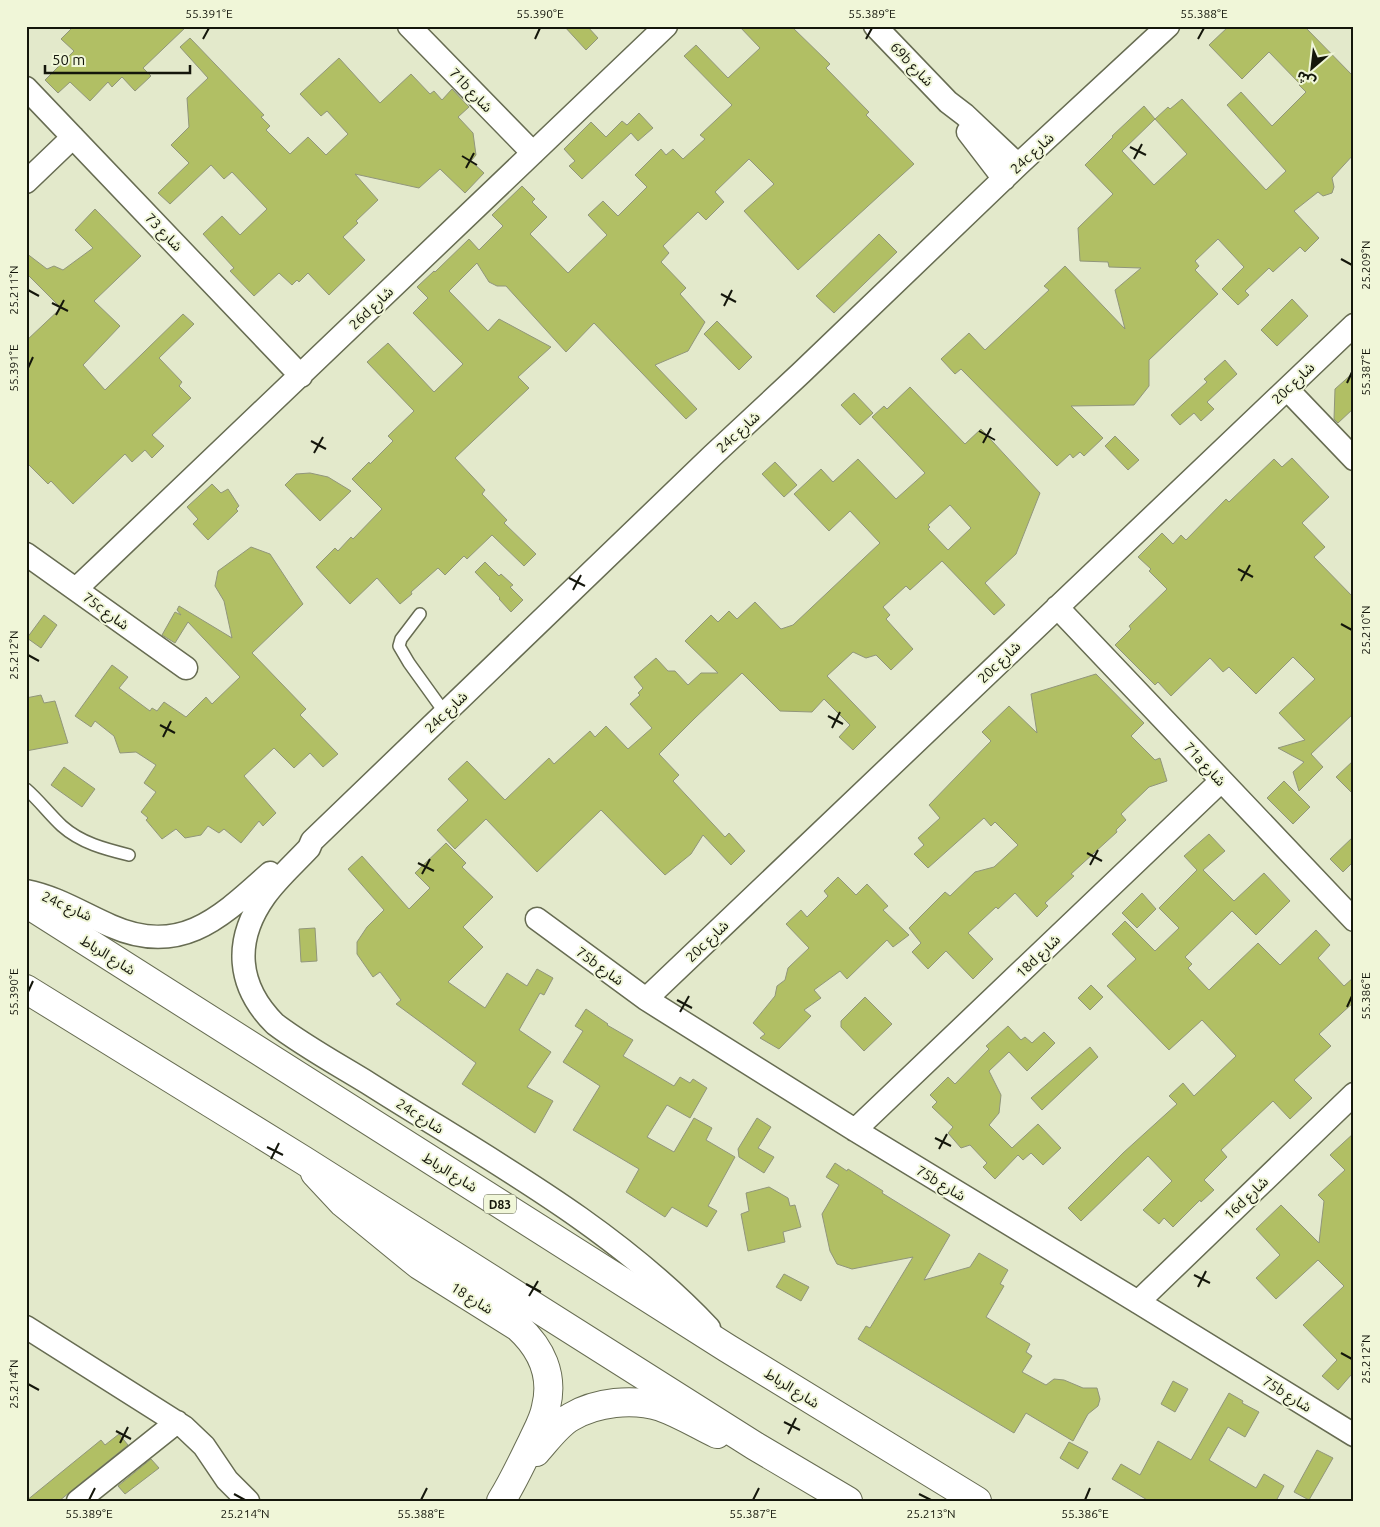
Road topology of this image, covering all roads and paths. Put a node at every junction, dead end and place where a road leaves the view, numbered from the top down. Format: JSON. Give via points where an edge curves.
{"nodes":[{"id":1,"x":409,"y":26,"type":"edge"},
{"id":2,"x":666,"y":26,"type":"edge"},
{"id":3,"x":876,"y":26,"type":"edge"},
{"id":4,"x":1168,"y":26,"type":"edge"},
{"id":5,"x":26,"y":88,"type":"edge"},
{"id":6,"x":73,"y":137,"type":"junction"},
{"id":7,"x":533,"y":153,"type":"junction"},
{"id":8,"x":1011,"y":172,"type":"junction"},
{"id":9,"x":26,"y":182,"type":"edge"},
{"id":10,"x":1354,"y":325,"type":"edge"},
{"id":11,"x":301,"y":376,"type":"junction"},
{"id":12,"x":1287,"y":388,"type":"junction"},
{"id":13,"x":1354,"y":459,"type":"edge"},
{"id":14,"x":26,"y":554,"type":"edge"},
{"id":15,"x":76,"y":589,"type":"junction"},
{"id":16,"x":1057,"y":607,"type":"junction"},
{"id":17,"x":420,"y":614,"type":"dead end"},
{"id":18,"x":186,"y":668,"type":"dead end"},
{"id":19,"x":445,"y":713,"type":"junction"},
{"id":20,"x":1221,"y":781,"type":"junction"},
{"id":21,"x":26,"y":789,"type":"edge"},
{"id":22,"x":312,"y":841,"type":"junction"},
{"id":23,"x":129,"y":855,"type":"dead end"},
{"id":24,"x":26,"y":891,"type":"edge"},
{"id":25,"x":26,"y":903,"type":"edge"},
{"id":26,"x":537,"y":919,"type":"dead end"},
{"id":27,"x":1354,"y":920,"type":"edge"},
{"id":28,"x":26,"y":989,"type":"edge"},
{"id":29,"x":646,"y":999,"type":"junction"},
{"id":30,"x":1354,"y":1094,"type":"edge"},
{"id":31,"x":855,"y":1130,"type":"junction"},
{"id":32,"x":303,"y":1160,"type":"junction"},
{"id":33,"x":1138,"y":1302,"type":"junction"},
{"id":34,"x":26,"y":1327,"type":"edge"},
{"id":35,"x":727,"y":1348,"type":"junction"},
{"id":36,"x":177,"y":1422,"type":"junction"},
{"id":37,"x":1354,"y":1435,"type":"edge"},
{"id":38,"x":755,"y":1446,"type":"junction"},
{"id":39,"x":517,"y":1474,"type":"junction"},
{"id":40,"x":78,"y":1501,"type":"edge"},
{"id":41,"x":248,"y":1501,"type":"edge"},
{"id":42,"x":501,"y":1501,"type":"edge"},
{"id":43,"x":848,"y":1501,"type":"edge"},
{"id":44,"x":977,"y":1501,"type":"edge"}],
"edges":[{"from":1,"to":7,"type":"street","name":"71b شارع"},
{"from":2,"to":7,"type":"street","name":"26d شارع"},
{"from":3,"to":8,"type":"street","name":"69b شارع","via":[[948,102],[966,115]]},
{"from":4,"to":8,"type":"street","name":"24c شارع"},
{"from":5,"to":6,"type":"street","name":"شارع 73"},
{"from":6,"to":9,"type":"street"},
{"from":6,"to":11,"type":"street","name":"شارع 73"},
{"from":7,"to":11,"type":"street","name":"26d شارع"},
{"from":8,"to":19,"type":"street","name":"24c شارع"},
{"from":10,"to":12,"type":"street","name":"20c شارع"},
{"from":11,"to":15,"type":"street","name":"26d شارع"},
{"from":12,"to":13,"type":"street"},
{"from":12,"to":16,"type":"street","name":"20c شارع"},
{"from":14,"to":15,"type":"street","name":"75c شارع"},
{"from":15,"to":18,"type":"street","name":"75c شارع"},
{"from":16,"to":20,"type":"street","name":"71a شارع"},
{"from":16,"to":29,"type":"street","name":"20c شارع"},
{"from":17,"to":19,"type":"lane","via":[[399,646]]},
{"from":19,"to":22,"type":"street","name":"24c شارع"},
{"from":20,"to":27,"type":"street","name":"71a شارع"},
{"from":20,"to":31,"type":"street","name":"18d شارع"},
{"from":21,"to":23,"type":"lane","via":[[76,836]]},
{"from":22,"to":24,"type":"street","name":"24c شارع","via":[[305,842],[215,920],[175,936],[145,937],[128,933],[55,899]]},
{"from":22,"to":35,"type":"street","name":"24c شارع","via":[[265,896],[246,936],[242,952],[246,979],[265,1014],[286,1032],[582,1219],[636,1260]]},
{"from":25,"to":35,"type":"main road","name":"شارع الرباط","number":"D83"},
{"from":26,"to":29,"type":"street","name":"75b شارع"},
{"from":28,"to":32,"type":"main road"},
{"from":29,"to":31,"type":"street","name":"75b شارع"},
{"from":30,"to":33,"type":"street","name":"16d شارع"},
{"from":31,"to":33,"type":"street","name":"75b شارع"},
{"from":32,"to":38,"type":"main road"},
{"from":32,"to":39,"type":"main road","name":"شارع 18","via":[[343,1203],[392,1244],[518,1327],[538,1349],[548,1377],[549,1392],[542,1421]]},
{"from":33,"to":37,"type":"street","name":"75b شارع"},
{"from":34,"to":36,"type":"street"},
{"from":35,"to":44,"type":"main road","name":"شارع الرباط","number":"D83"},
{"from":36,"to":40,"type":"street"},
{"from":36,"to":41,"type":"street","via":[[204,1446],[227,1480]]},
{"from":38,"to":39,"type":"main road","name":"شارع 18","via":[[725,1437],[661,1407],[645,1403],[605,1405],[571,1417],[556,1429]]},
{"from":38,"to":43,"type":"main road"},
{"from":39,"to":42,"type":"main road","name":"شارع 18"}]}
